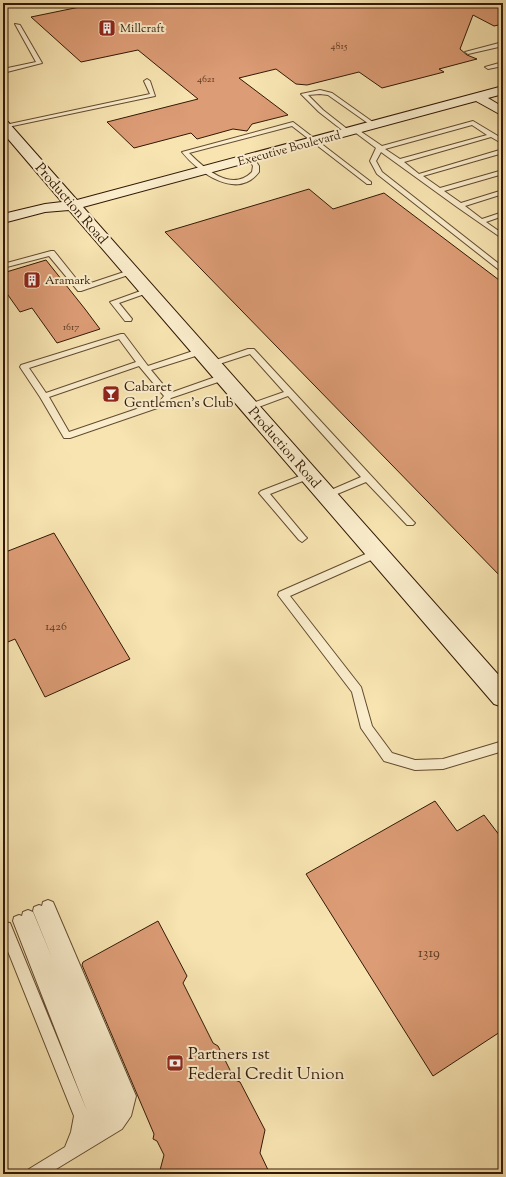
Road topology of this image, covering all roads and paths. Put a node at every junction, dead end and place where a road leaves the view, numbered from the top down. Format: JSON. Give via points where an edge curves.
{"nodes":[{"id":1,"x":17,"y":25,"type":"dead end"},
{"id":2,"x":503,"y":44,"type":"edge"},
{"id":3,"x":468,"y":52,"type":"dead end"},
{"id":4,"x":503,"y":64,"type":"edge"},
{"id":5,"x":488,"y":67,"type":"dead end"},
{"id":6,"x":3,"y":71,"type":"edge"},
{"id":7,"x":147,"y":81,"type":"dead end"},
{"id":8,"x":503,"y":90,"type":"edge"},
{"id":9,"x":478,"y":97,"type":"junction"},
{"id":10,"x":503,"y":112,"type":"edge"},
{"id":11,"x":374,"y":125,"type":"junction"},
{"id":12,"x":4,"y":126,"type":"edge"},
{"id":13,"x":352,"y":131,"type":"junction"},
{"id":14,"x":492,"y":135,"type":"junction"},
{"id":15,"x":315,"y":141,"type":"junction"},
{"id":16,"x":503,"y":142,"type":"edge"},
{"id":17,"x":379,"y":149,"type":"junction"},
{"id":18,"x":503,"y":151,"type":"edge"},
{"id":19,"x":251,"y":158,"type":"junction"},
{"id":20,"x":398,"y":162,"type":"junction"},
{"id":21,"x":204,"y":170,"type":"junction"},
{"id":22,"x":503,"y":172,"type":"edge"},
{"id":23,"x":418,"y":176,"type":"junction"},
{"id":24,"x":369,"y":183,"type":"dead end"},
{"id":25,"x":438,"y":191,"type":"junction"},
{"id":26,"x":503,"y":192,"type":"edge"},
{"id":27,"x":74,"y":205,"type":"junction"},
{"id":28,"x":459,"y":206,"type":"junction"},
{"id":29,"x":503,"y":214,"type":"edge"},
{"id":30,"x":3,"y":219,"type":"edge"},
{"id":31,"x":481,"y":221,"type":"junction"},
{"id":32,"x":3,"y":233,"type":"edge"},
{"id":33,"x":503,"y":237,"type":"edge"},
{"id":34,"x":3,"y":266,"type":"edge"},
{"id":35,"x":503,"y":271,"type":"edge"},
{"id":36,"x":133,"y":272,"type":"junction"},
{"id":37,"x":150,"y":291,"type":"junction"},
{"id":38,"x":128,"y":319,"type":"dead end"},
{"id":39,"x":213,"y":364,"type":"junction"},
{"id":40,"x":144,"y":366,"type":"junction"},
{"id":41,"x":289,"y":393,"type":"junction"},
{"id":42,"x":44,"y":396,"type":"junction"},
{"id":43,"x":168,"y":396,"type":"junction"},
{"id":44,"x":250,"y":407,"type":"junction"},
{"id":45,"x":310,"y":476,"type":"junction"},
{"id":46,"x":368,"y":478,"type":"junction"},
{"id":47,"x":327,"y":495,"type":"junction"},
{"id":48,"x":410,"y":522,"type":"dead end"},
{"id":49,"x":302,"y":538,"type":"dead end"},
{"id":50,"x":377,"y":553,"type":"junction"},
{"id":51,"x":503,"y":697,"type":"edge"},
{"id":52,"x":503,"y":746,"type":"edge"},
{"id":53,"x":33,"y":914,"type":"junction"},
{"id":54,"x":5,"y":928,"type":"dead end"},
{"id":55,"x":103,"y":1132,"type":"junction"},
{"id":56,"x":83,"y":1144,"type":"junction"},
{"id":57,"x":70,"y":1152,"type":"junction"},
{"id":58,"x":34,"y":1174,"type":"edge"}],
"edges":[{"from":1,"to":6,"type":"lane","via":[[39,63]]},
{"from":2,"to":3,"type":"lane"},
{"from":4,"to":5,"type":"lane"},
{"from":7,"to":12,"type":"lane","via":[[153,95]]},
{"from":8,"to":9,"type":"street","name":"Executive Boulevard"},
{"from":9,"to":10,"type":"street"},
{"from":9,"to":11,"type":"street","name":"Executive Boulevard"},
{"from":11,"to":13,"type":"street","name":"Executive Boulevard"},
{"from":11,"to":13,"type":"lane","via":[[330,94],[304,94],[322,111]]},
{"from":12,"to":27,"type":"street","name":"Production Road"},
{"from":13,"to":15,"type":"street","name":"Executive Boulevard"},
{"from":13,"to":17,"type":"lane"},
{"from":14,"to":16,"type":"lane"},
{"from":14,"to":17,"type":"lane","via":[[473,123]]},
{"from":14,"to":20,"type":"lane"},
{"from":15,"to":19,"type":"street","name":"Executive Boulevard"},
{"from":15,"to":21,"type":"lane","via":[[293,124],[185,152]]},
{"from":15,"to":24,"type":"lane"},
{"from":17,"to":20,"type":"lane"},
{"from":17,"to":35,"type":"lane","via":[[373,161],[379,173]]},
{"from":18,"to":23,"type":"lane"},
{"from":19,"to":21,"type":"street","name":"Executive Boulevard"},
{"from":19,"to":21,"type":"lane","via":[[256,166],[256,172],[253,177],[245,180],[226,182],[214,178]]},
{"from":20,"to":23,"type":"lane"},
{"from":21,"to":27,"type":"street","name":"Executive Boulevard"},
{"from":22,"to":25,"type":"lane"},
{"from":23,"to":25,"type":"lane"},
{"from":25,"to":28,"type":"lane"},
{"from":26,"to":28,"type":"lane"},
{"from":27,"to":30,"type":"street","name":"Executive Boulevard","via":[[46,208]]},
{"from":27,"to":32,"type":"street","name":"Executive Boulevard","via":[[55,218]]},
{"from":27,"to":36,"type":"street","name":"Production Road"},
{"from":28,"to":31,"type":"lane"},
{"from":29,"to":31,"type":"lane"},
{"from":31,"to":33,"type":"lane"},
{"from":34,"to":36,"type":"lane","via":[[50,253],[81,289]]},
{"from":36,"to":37,"type":"street","name":"Production Road"},
{"from":37,"to":38,"type":"lane","via":[[114,302]]},
{"from":37,"to":39,"type":"street","name":"Production Road"},
{"from":39,"to":40,"type":"lane"},
{"from":39,"to":41,"type":"lane","via":[[251,351]]},
{"from":39,"to":43,"type":"lane"},
{"from":39,"to":44,"type":"street","name":"Production Road"},
{"from":40,"to":42,"type":"lane"},
{"from":40,"to":42,"type":"lane","via":[[121,336],[24,367]]},
{"from":40,"to":43,"type":"lane"},
{"from":41,"to":44,"type":"lane"},
{"from":41,"to":46,"type":"lane"},
{"from":42,"to":43,"type":"lane","via":[[67,436],[163,403]]},
{"from":44,"to":45,"type":"street","name":"Production Road"},
{"from":45,"to":47,"type":"street","name":"Production Road"},
{"from":45,"to":49,"type":"lane","via":[[264,494]]},
{"from":46,"to":47,"type":"lane"},
{"from":46,"to":48,"type":"lane"},
{"from":47,"to":50,"type":"street","name":"Production Road"},
{"from":50,"to":51,"type":"street","name":"Production Road"},
{"from":50,"to":52,"type":"lane","via":[[283,595],[357,690],[367,728],[388,757],[415,765],[443,764]]},
{"from":53,"to":55,"type":"lane","via":[[106,1105]]},
{"from":53,"to":55,"type":"lane","via":[[129,1096],[128,1112],[118,1124]]},
{"from":53,"to":56,"type":"lane","via":[[94,1111]]},
{"from":54,"to":57,"type":"lane","via":[[81,1116]]},
{"from":55,"to":56,"type":"lane"},
{"from":56,"to":57,"type":"lane"},
{"from":57,"to":58,"type":"lane"}]}
